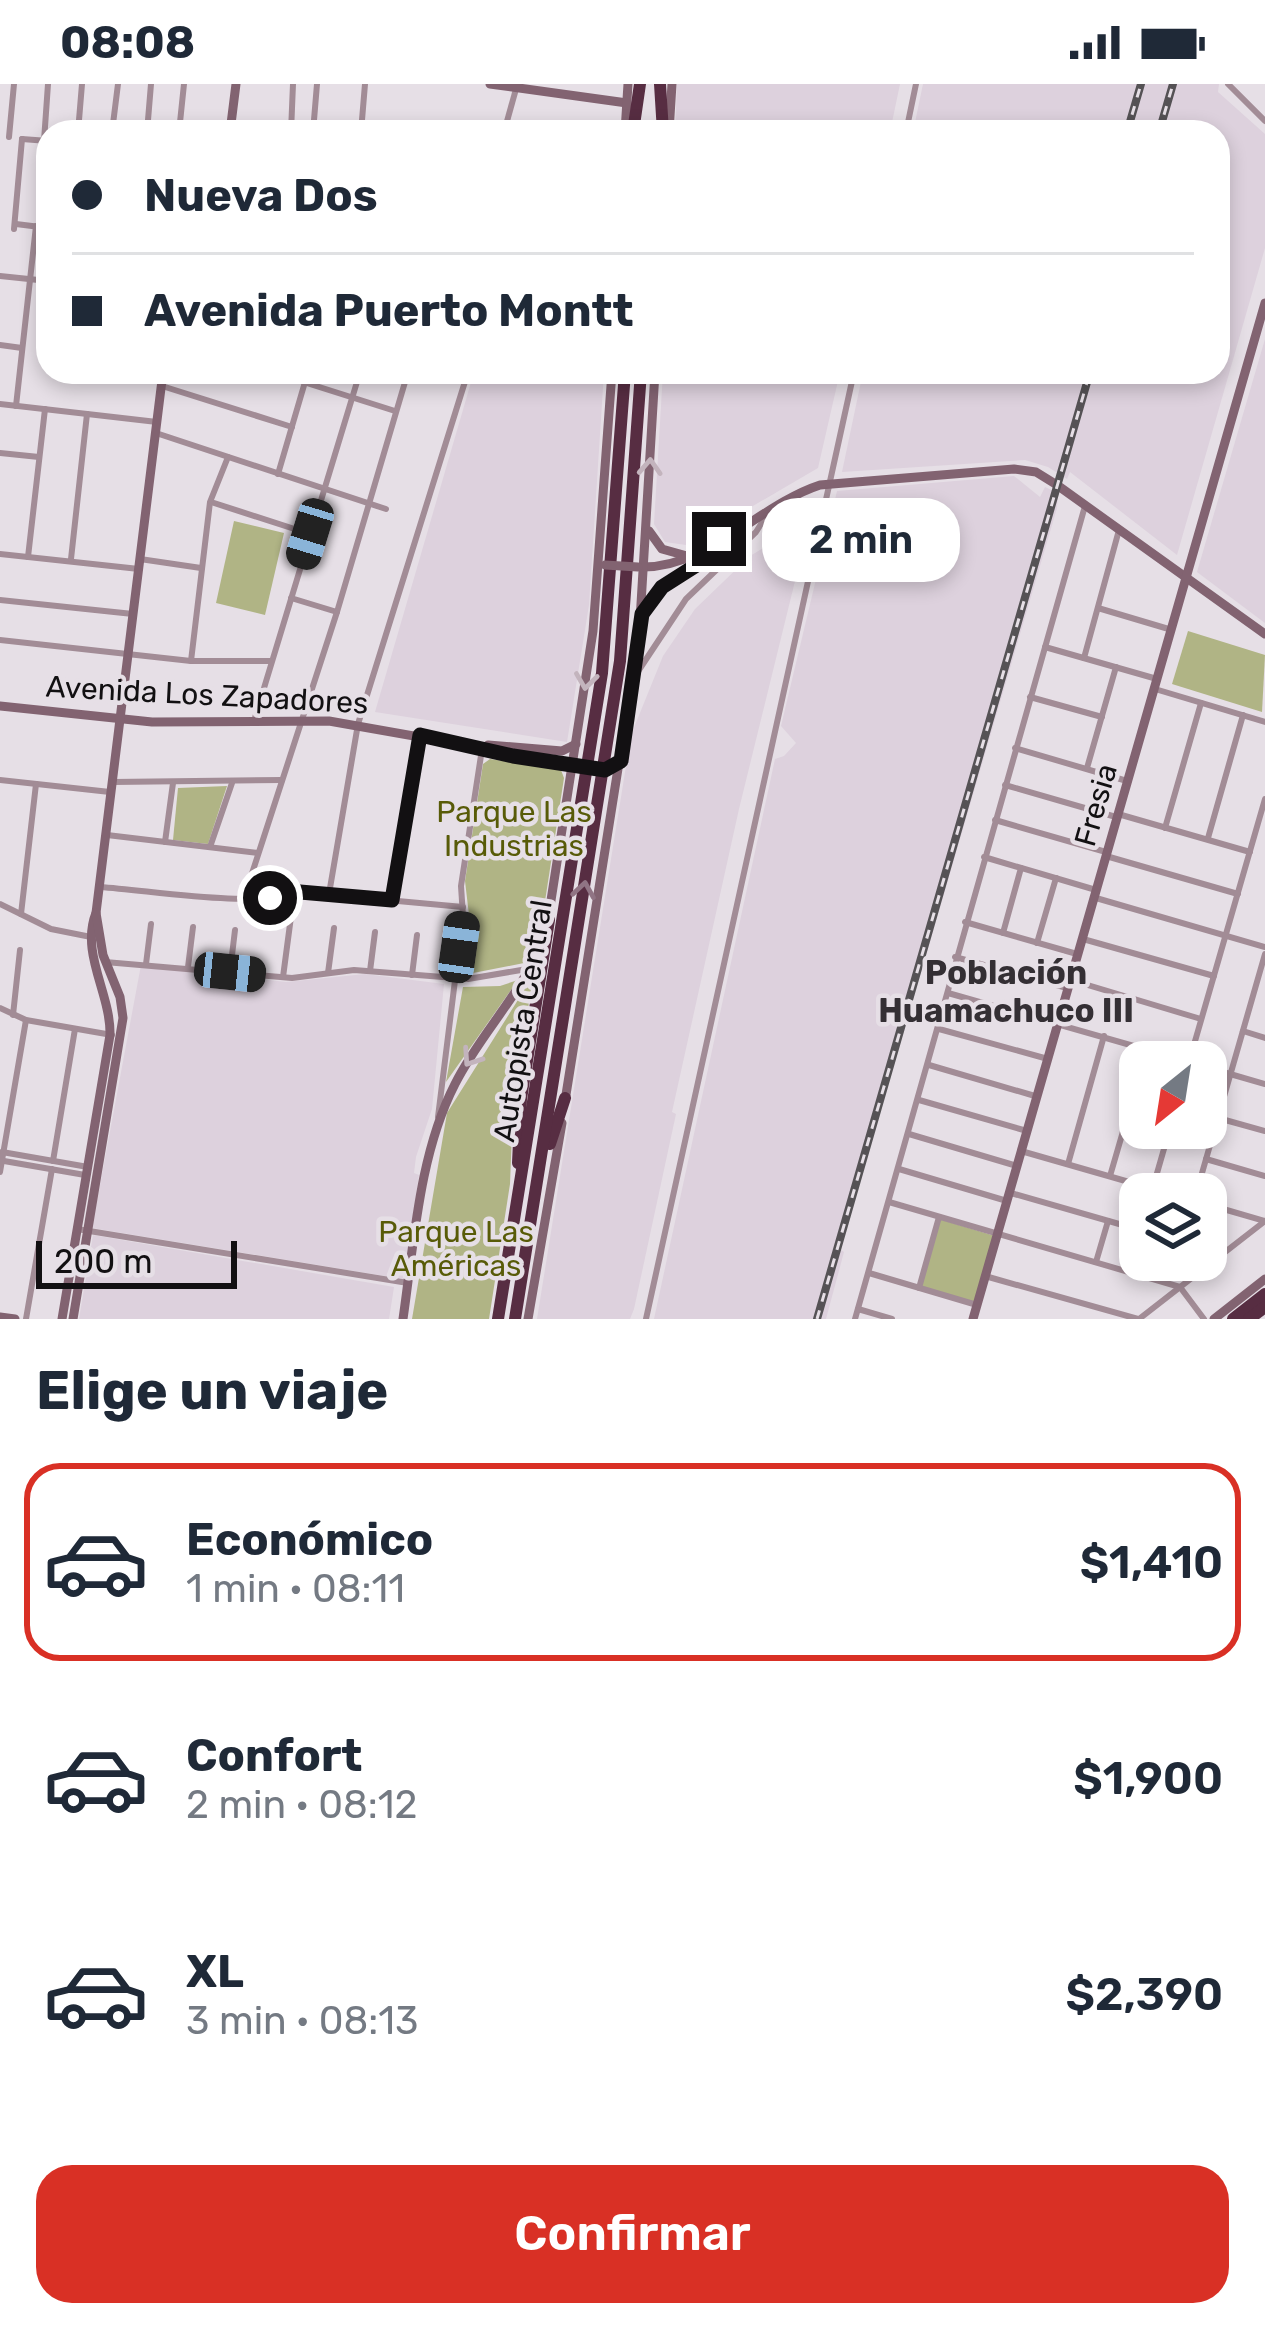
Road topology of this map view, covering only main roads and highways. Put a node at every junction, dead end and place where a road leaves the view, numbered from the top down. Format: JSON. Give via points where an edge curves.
{"nodes":[{"id":1,"x":641,"y":84,"type":"edge"},
{"id":2,"x":659,"y":84,"type":"edge"},
{"id":3,"x":634,"y":120,"type":"edge"},
{"id":4,"x":662,"y":120,"type":"edge"},
{"id":5,"x":625,"y":384,"type":"edge"},
{"id":6,"x":640,"y":384,"type":"edge"},
{"id":7,"x":549,"y":920,"type":"road end"},
{"id":8,"x":565,"y":1098,"type":"road end"},
{"id":9,"x":536,"y":1191,"type":"junction"},
{"id":10,"x":516,"y":1211,"type":"junction"},
{"id":11,"x":1265,"y":1294,"type":"edge"},
{"id":12,"x":1265,"y":1307,"type":"edge"},
{"id":13,"x":498,"y":1319,"type":"edge"},
{"id":14,"x":515,"y":1319,"type":"edge"},
{"id":15,"x":1233,"y":1319,"type":"edge"},
{"id":16,"x":1249,"y":1319,"type":"edge"}],
"edges":[{"from":1,"to":3,"type":"highway"},
{"from":2,"to":4,"type":"highway"},
{"from":5,"to":10,"type":"highway","name":"Autopista Central","via":[[602,674]]},
{"from":9,"to":6,"type":"highway","name":"Autopista Central","one_way":true,"via":[[620,661]]},
{"from":7,"to":10,"type":"highway","via":[[521,1100]]},
{"from":8,"to":9,"type":"highway"},
{"from":9,"to":14,"type":"highway","name":"Autopista Central"},
{"from":10,"to":13,"type":"highway","name":"Autopista Central"},
{"from":11,"to":15,"type":"highway"},
{"from":12,"to":16,"type":"highway"}]}
